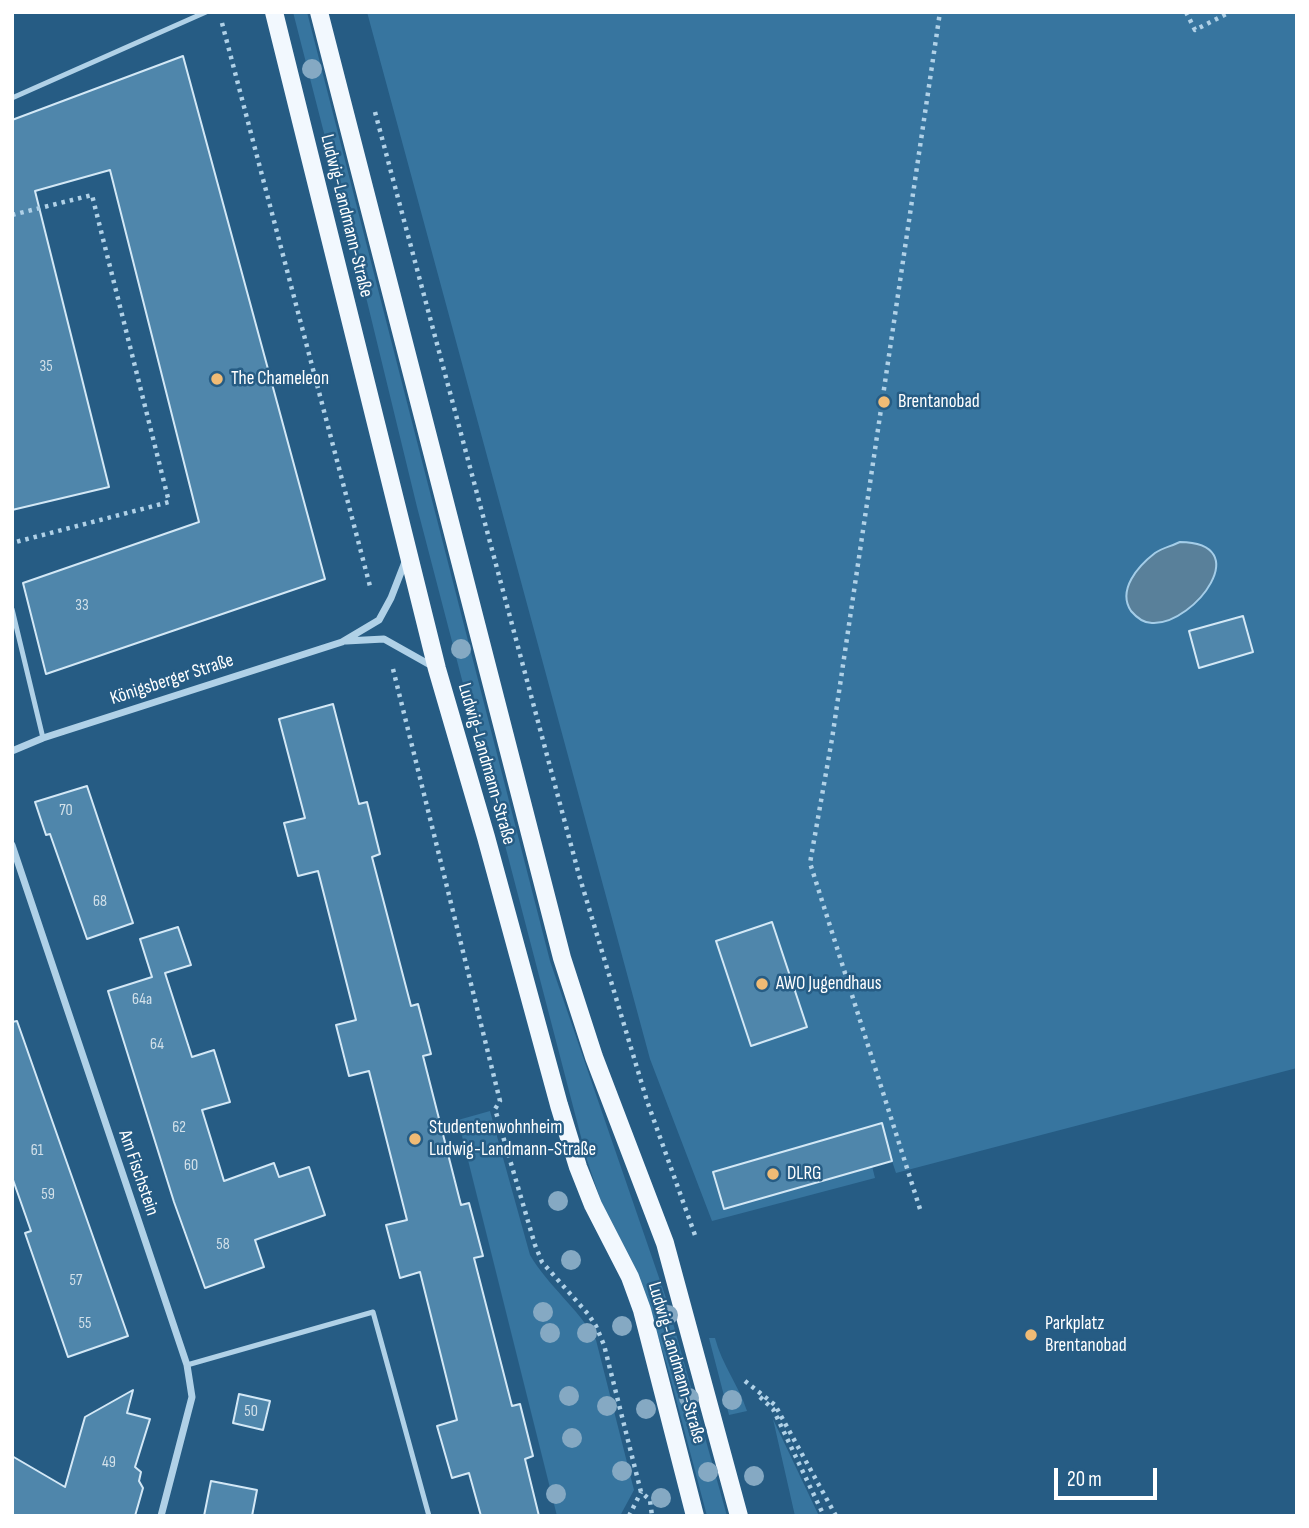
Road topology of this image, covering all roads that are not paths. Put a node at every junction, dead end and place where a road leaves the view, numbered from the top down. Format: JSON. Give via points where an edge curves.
{"nodes":[{"id":1,"x":206,"y":12,"type":"edge"},
{"id":2,"x":274,"y":12,"type":"edge"},
{"id":3,"x":318,"y":12,"type":"edge"},
{"id":4,"x":12,"y":98,"type":"edge"},
{"id":5,"x":408,"y":555,"type":"junction"},
{"id":6,"x":12,"y":609,"type":"edge"},
{"id":7,"x":342,"y":642,"type":"junction"},
{"id":8,"x":437,"y":668,"type":"junction"},
{"id":9,"x":43,"y":738,"type":"junction"},
{"id":10,"x":12,"y":751,"type":"edge"},
{"id":11,"x":12,"y":845,"type":"edge"},
{"id":12,"x":187,"y":1365,"type":"junction"},
{"id":13,"x":161,"y":1516,"type":"edge"},
{"id":14,"x":429,"y":1516,"type":"edge"},
{"id":15,"x":695,"y":1516,"type":"edge"},
{"id":16,"x":739,"y":1516,"type":"edge"}],
"edges":[{"from":1,"to":4,"type":"lane"},
{"from":2,"to":5,"type":"main road","name":"Ludwig-Landmann-Straße"},
{"from":3,"to":16,"type":"main road","name":"Ludwig-Landmann-Straße","via":[[559,945],[594,1057],[665,1243]]},
{"from":5,"to":7,"type":"street","name":"Königsberger Straße","via":[[379,620]]},
{"from":5,"to":8,"type":"main road","name":"Ludwig-Landmann-Straße"},
{"from":6,"to":9,"type":"lane"},
{"from":7,"to":8,"type":"street","name":"Königsberger Straße","via":[[384,639]]},
{"from":7,"to":9,"type":"street","name":"Königsberger Straße"},
{"from":8,"to":15,"type":"main road","name":"Ludwig-Landmann-Straße","via":[[567,1130],[593,1205],[642,1310]]},
{"from":9,"to":10,"type":"street","name":"Königsberger Straße"},
{"from":11,"to":12,"type":"street","name":"Am Fischstein"},
{"from":12,"to":13,"type":"street","name":"Am Fischstein","via":[[192,1397]]},
{"from":12,"to":14,"type":"lane","via":[[373,1312]]}]}
